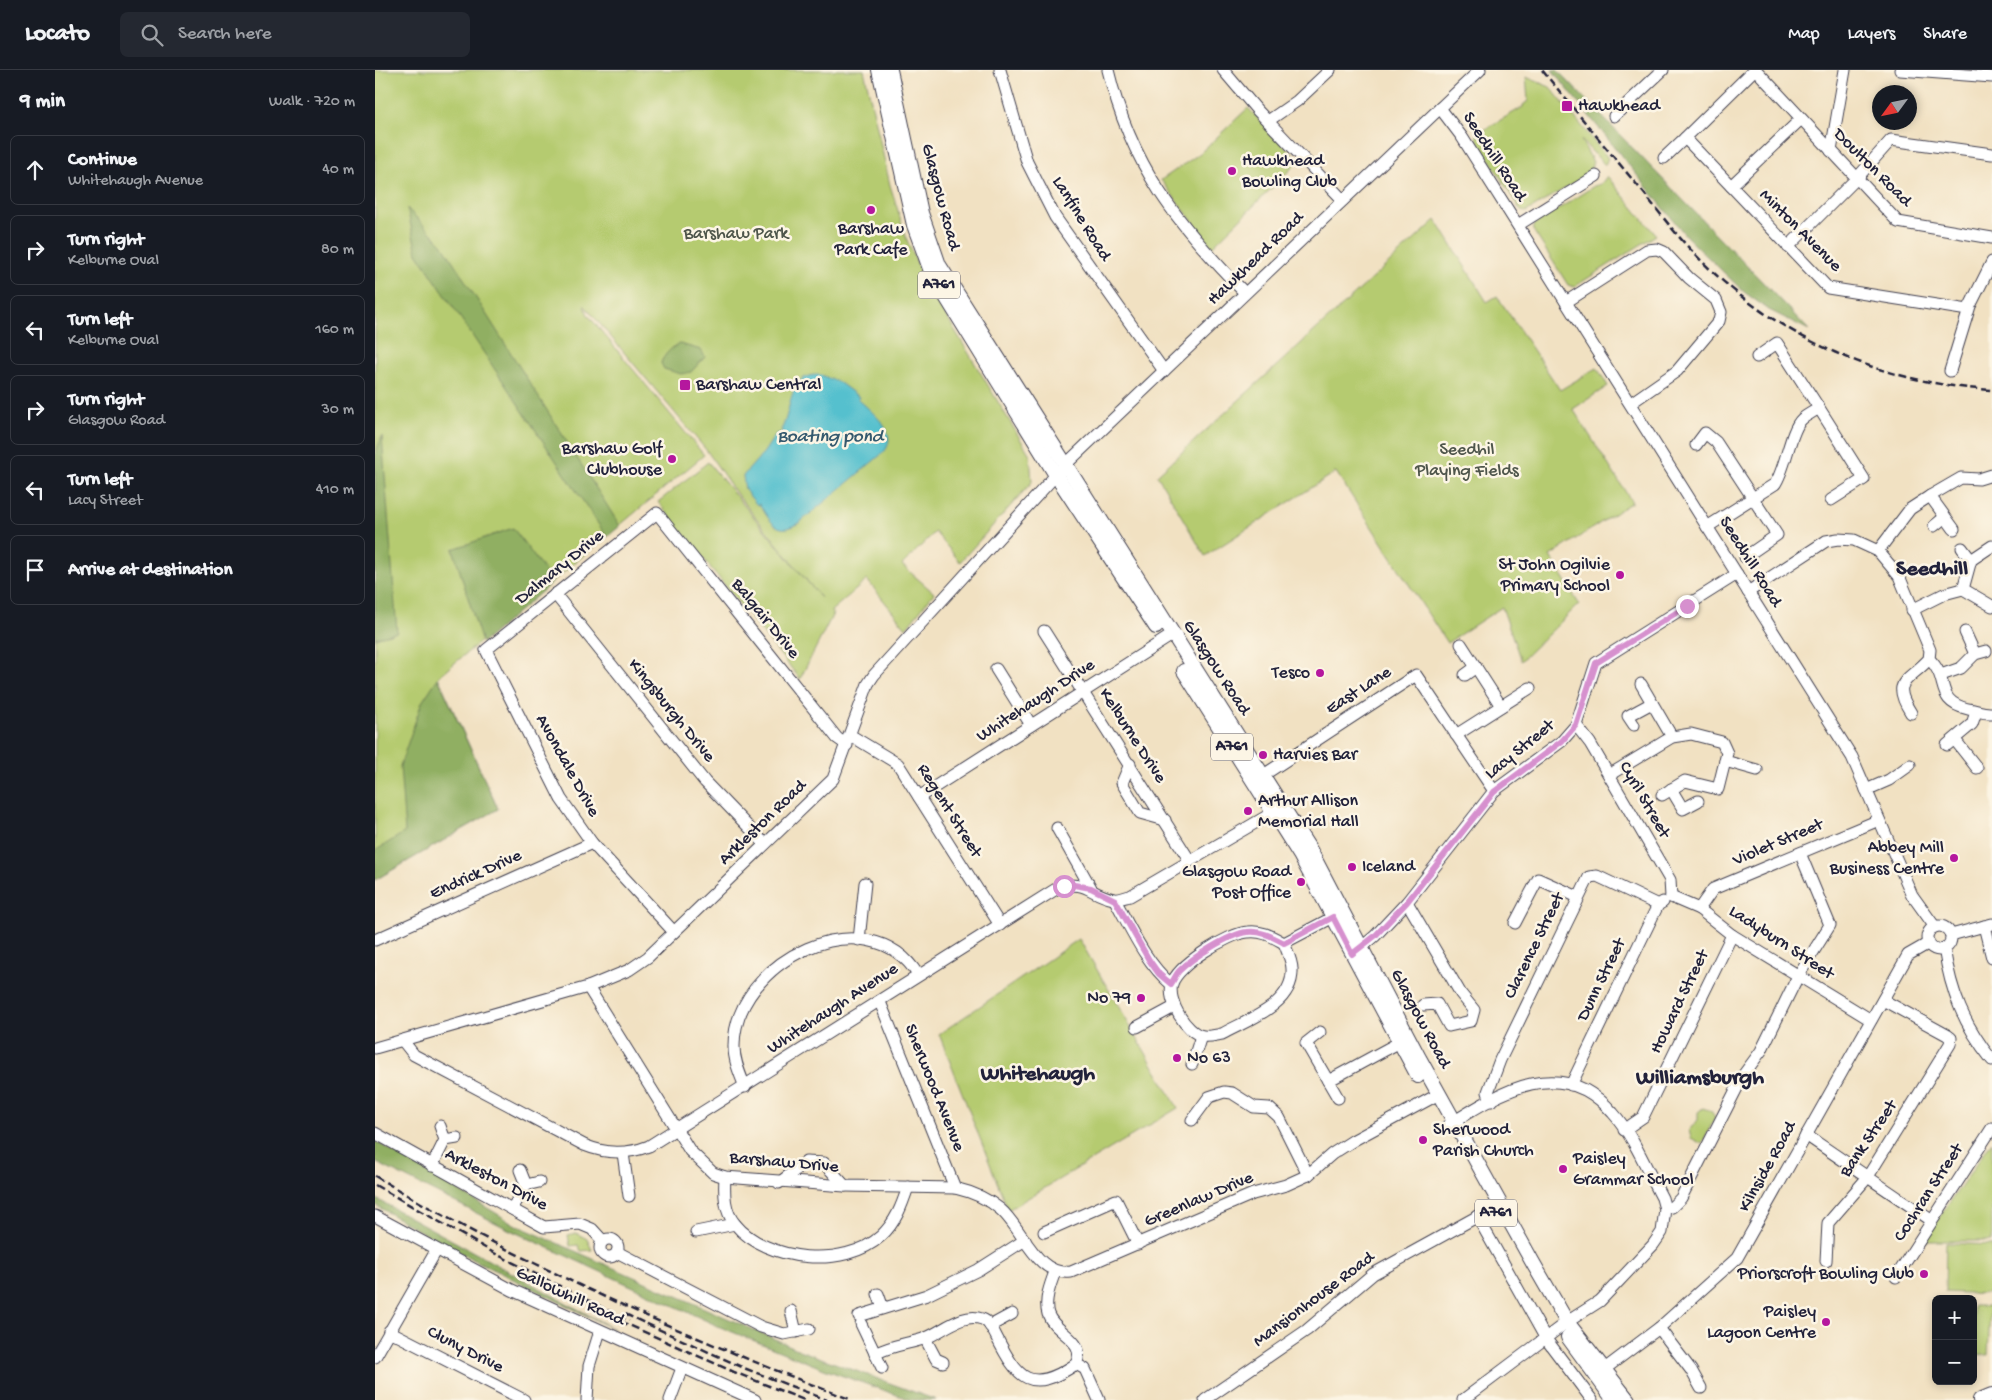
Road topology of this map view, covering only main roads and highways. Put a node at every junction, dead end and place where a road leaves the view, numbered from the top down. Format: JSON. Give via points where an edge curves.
{"nodes":[{"id":1,"x":879,"y":70,"type":"edge"},
{"id":2,"x":890,"y":70,"type":"edge"},
{"id":3,"x":1060,"y":471,"type":"junction"},
{"id":4,"x":1357,"y":951,"type":"junction"},
{"id":5,"x":1435,"y":1096,"type":"junction"},
{"id":6,"x":1600,"y":1372,"type":"junction"},
{"id":7,"x":1992,"y":1395,"type":"edge"},
{"id":8,"x":1614,"y":1400,"type":"edge"},
{"id":9,"x":1628,"y":1400,"type":"edge"},
{"id":10,"x":1980,"y":1400,"type":"edge"}],
"edges":[{"from":1,"to":3,"type":"main road","name":"Glasgow Road","number":"A761","via":[[914,225],[932,274]]},
{"from":2,"to":3,"type":"main road","name":"Glasgow Road","number":"A761","via":[[921,213],[939,265]]},
{"from":3,"to":4,"type":"main road","name":"Glasgow Road","number":"A761","via":[[1278,809],[1310,850]]},
{"from":4,"to":5,"type":"main road","name":"Glasgow Road","number":"A761"},
{"from":4,"to":5,"type":"main road","name":"Glasgow Road","number":"A761","via":[[1400,1042]]},
{"from":5,"to":6,"type":"main road","name":"Glasgow Road","number":"A761","via":[[1564,1325]]},
{"from":6,"to":8,"type":"main road","name":"Glasgow Road","number":"A761"},
{"from":6,"to":9,"type":"main road","name":"Glasgow Road","number":"A761"},
{"from":7,"to":10,"type":"main road"}]}
